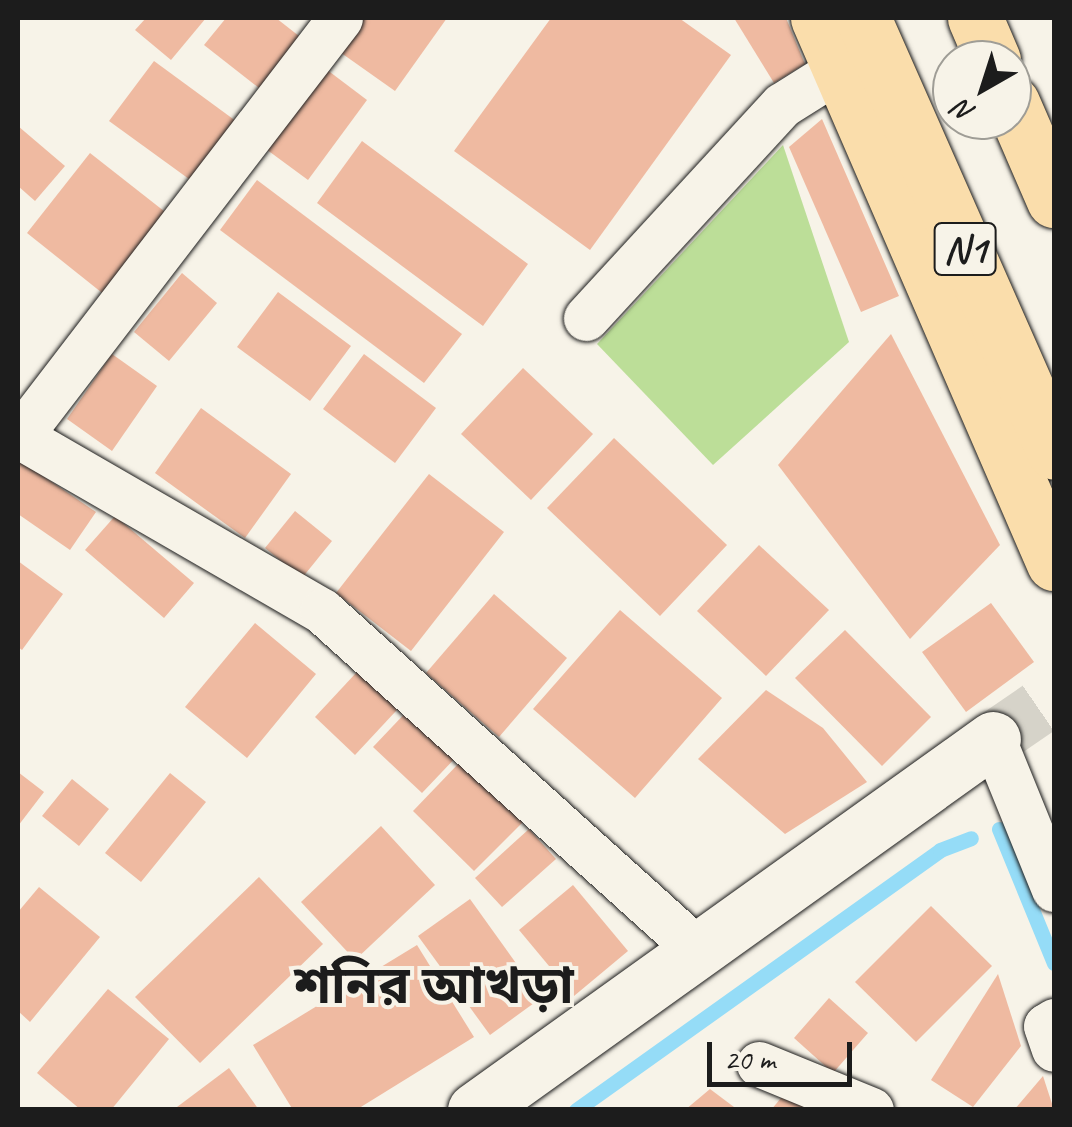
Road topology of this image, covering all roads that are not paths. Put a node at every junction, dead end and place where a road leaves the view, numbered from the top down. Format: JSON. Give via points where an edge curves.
{"nodes":[{"id":1,"x":340,"y":18,"type":"edge"},
{"id":2,"x":818,"y":18,"type":"edge"},
{"id":3,"x":863,"y":18,"type":"edge"},
{"id":4,"x":841,"y":68,"type":"junction"},
{"id":5,"x":1028,"y":140,"type":"edge"},
{"id":6,"x":1054,"y":200,"type":"edge"},
{"id":7,"x":586,"y":318,"type":"dead end"},
{"id":8,"x":18,"y":437,"type":"edge"},
{"id":9,"x":1054,"y":452,"type":"edge"},
{"id":10,"x":1054,"y":563,"type":"edge"},
{"id":11,"x":993,"y":739,"type":"joint"},
{"id":12,"x":1054,"y":889,"type":"edge"},
{"id":13,"x":699,"y":951,"type":"junction"},
{"id":14,"x":1054,"y":1021,"type":"edge"},
{"id":15,"x":1054,"y":1049,"type":"edge"},
{"id":16,"x":759,"y":1064,"type":"dead end"},
{"id":17,"x":475,"y":1110,"type":"edge"},
{"id":18,"x":872,"y":1110,"type":"edge"}],
"edges":[{"from":1,"to":8,"type":"street"},
{"from":2,"to":4,"type":"highway"},
{"from":3,"to":9,"type":"highway","number":"N1"},
{"from":4,"to":7,"type":"street","via":[[782,105]]},
{"from":4,"to":10,"type":"highway"},
{"from":5,"to":6,"type":"highway","number":"N1"},
{"from":8,"to":13,"type":"street","via":[[322,612]]},
{"from":11,"to":12,"type":"street"},
{"from":11,"to":13,"type":"main road"},
{"from":13,"to":17,"type":"main road"},
{"from":14,"to":15,"type":"street","via":[[1046,1026]]},
{"from":16,"to":18,"type":"street"}]}
